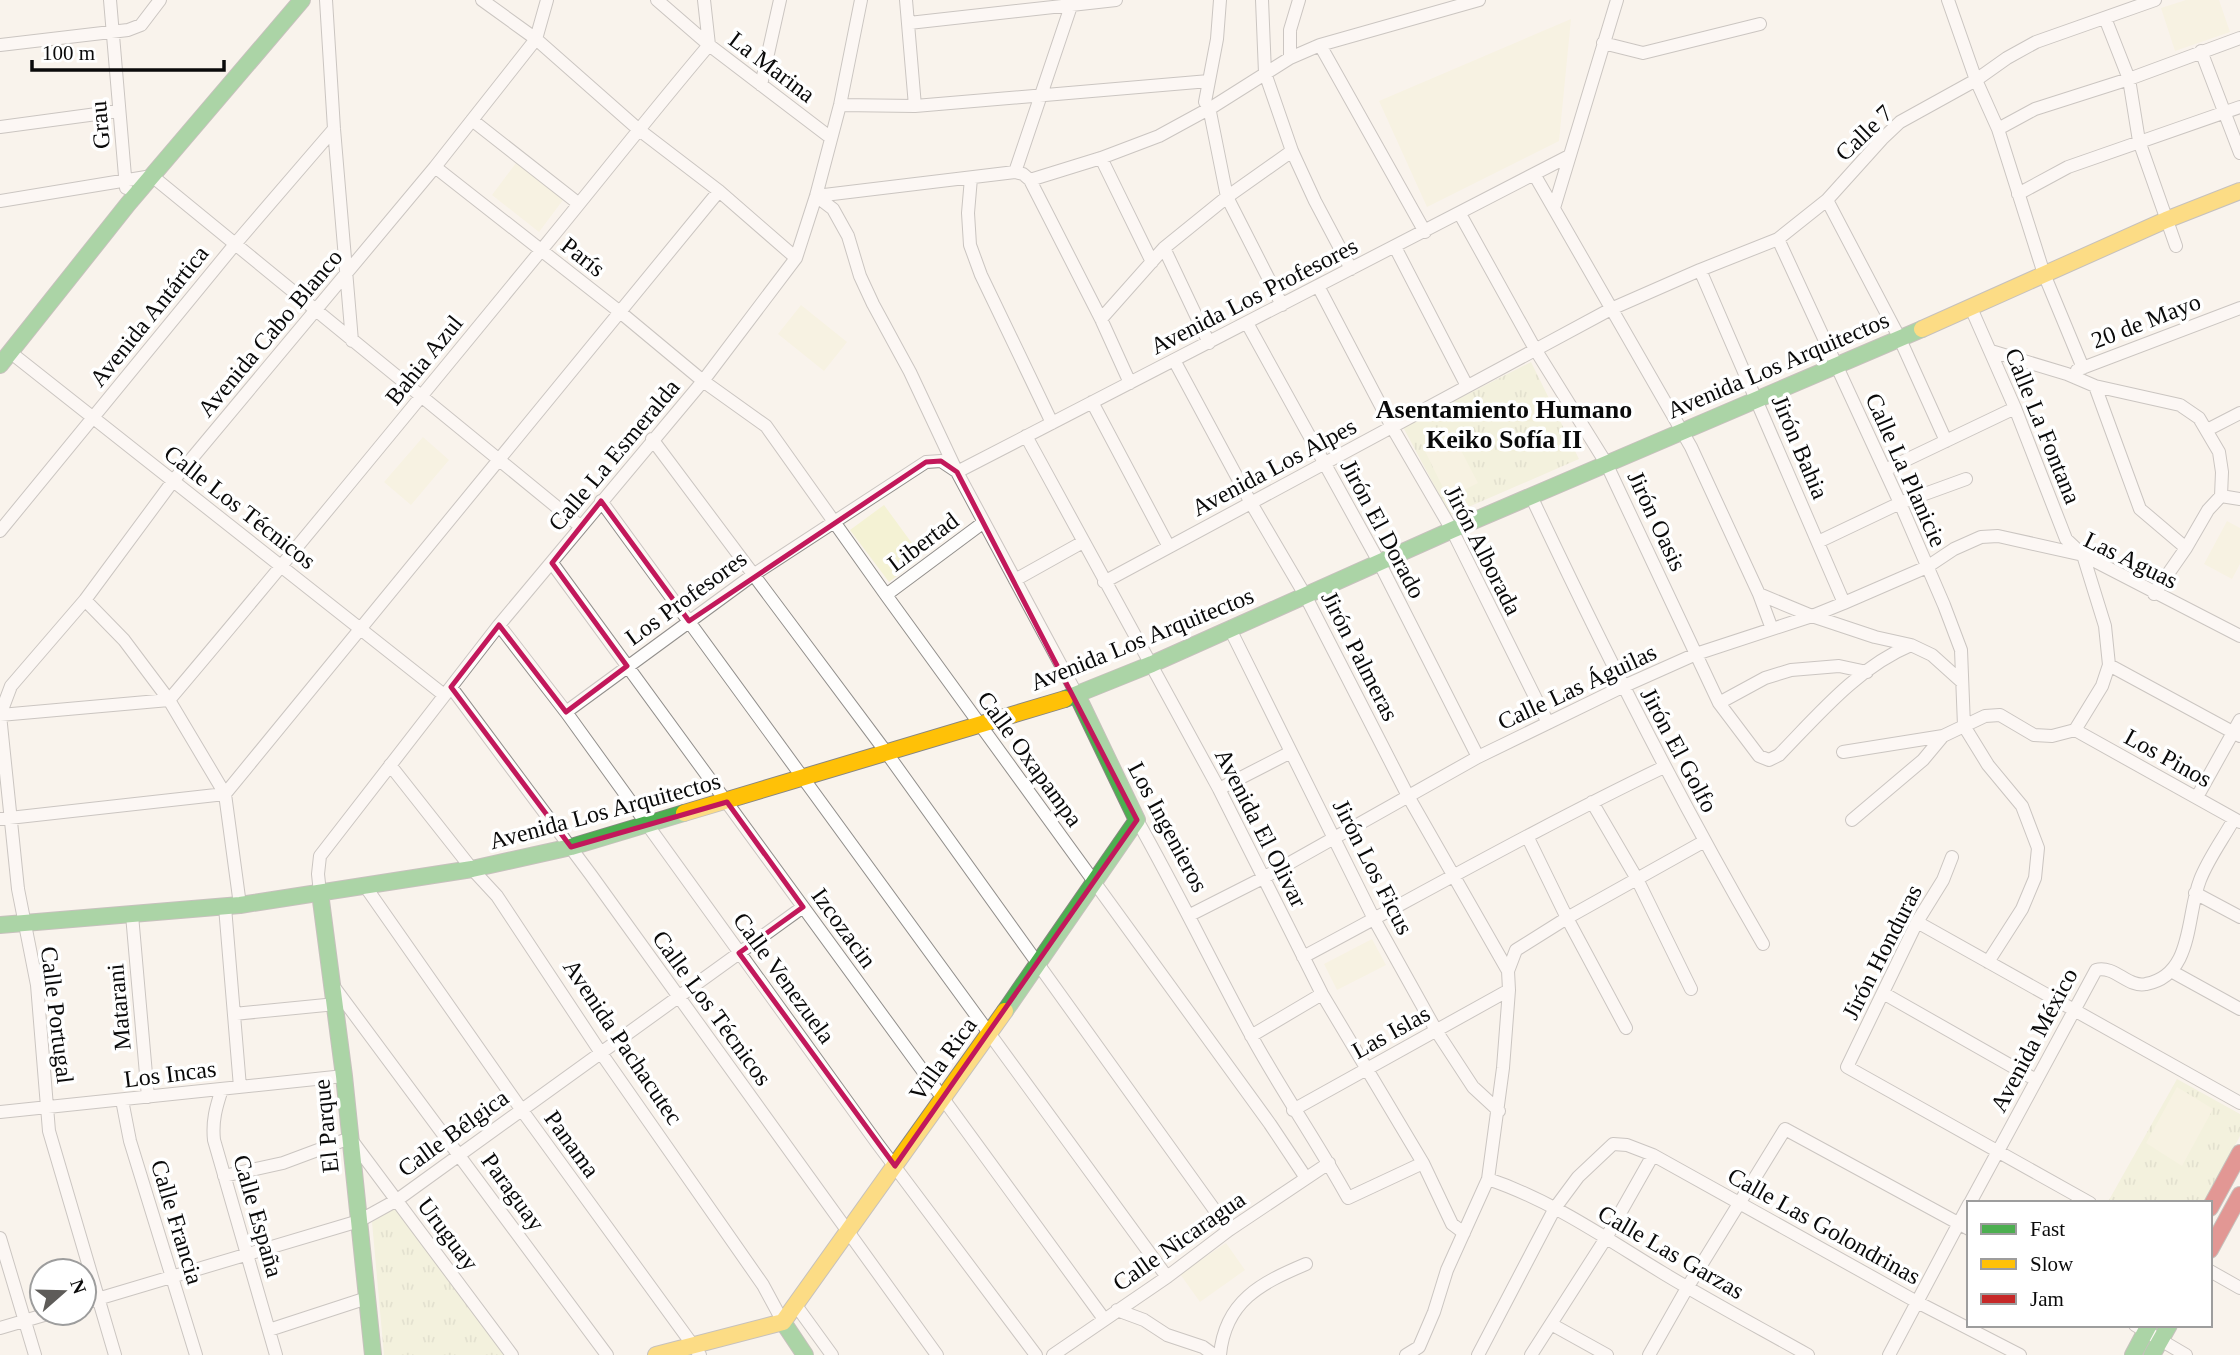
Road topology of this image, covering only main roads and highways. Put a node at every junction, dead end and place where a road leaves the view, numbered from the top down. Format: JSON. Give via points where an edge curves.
{"nodes":[{"id":1,"x":302,"y":0,"type":"edge"},
{"id":2,"x":2240,"y":191,"type":"edge"},
{"id":3,"x":3,"y":361,"type":"edge"},
{"id":4,"x":1077,"y":695,"type":"junction"},
{"id":5,"x":1137,"y":820,"type":"joint"},
{"id":6,"x":320,"y":894,"type":"junction"},
{"id":7,"x":0,"y":925,"type":"edge"},
{"id":8,"x":2240,"y":1153,"type":"edge"},
{"id":9,"x":2240,"y":1194,"type":"edge"},
{"id":10,"x":2212,"y":1204,"type":"edge"},
{"id":11,"x":2212,"y":1246,"type":"edge"},
{"id":12,"x":783,"y":1322,"type":"junction"},
{"id":13,"x":2143,"y":1327,"type":"edge"},
{"id":14,"x":2168,"y":1327,"type":"edge"},
{"id":15,"x":696,"y":1350,"type":"edge"},
{"id":16,"x":373,"y":1355,"type":"edge"},
{"id":17,"x":656,"y":1355,"type":"edge"},
{"id":18,"x":805,"y":1355,"type":"edge"},
{"id":19,"x":2133,"y":1355,"type":"edge"},
{"id":20,"x":2152,"y":1355,"type":"edge"}],
"edges":[{"from":1,"to":3,"type":"main road","via":[[128,204]]},
{"from":2,"to":4,"type":"main road","name":"Avenida Los Arquitectos"},
{"from":4,"to":5,"type":"main road","name":"Los Ingenieros"},
{"from":4,"to":6,"type":"main road","name":"Avenida Los Arquitectos","via":[[571,847]]},
{"from":5,"to":12,"type":"main road","name":"Villa Rica"},
{"from":6,"to":7,"type":"main road","name":"Avenida Los Arquitectos"},
{"from":6,"to":16,"type":"main road","name":"El Parque"},
{"from":8,"to":10,"type":"main road"},
{"from":9,"to":11,"type":"main road"},
{"from":12,"to":15,"type":"main road"},
{"from":12,"to":18,"type":"main road","name":"Avenida Pachacutec"},
{"from":13,"to":19,"type":"main road"},
{"from":14,"to":20,"type":"main road"},
{"from":15,"to":17,"type":"main road"}]}
